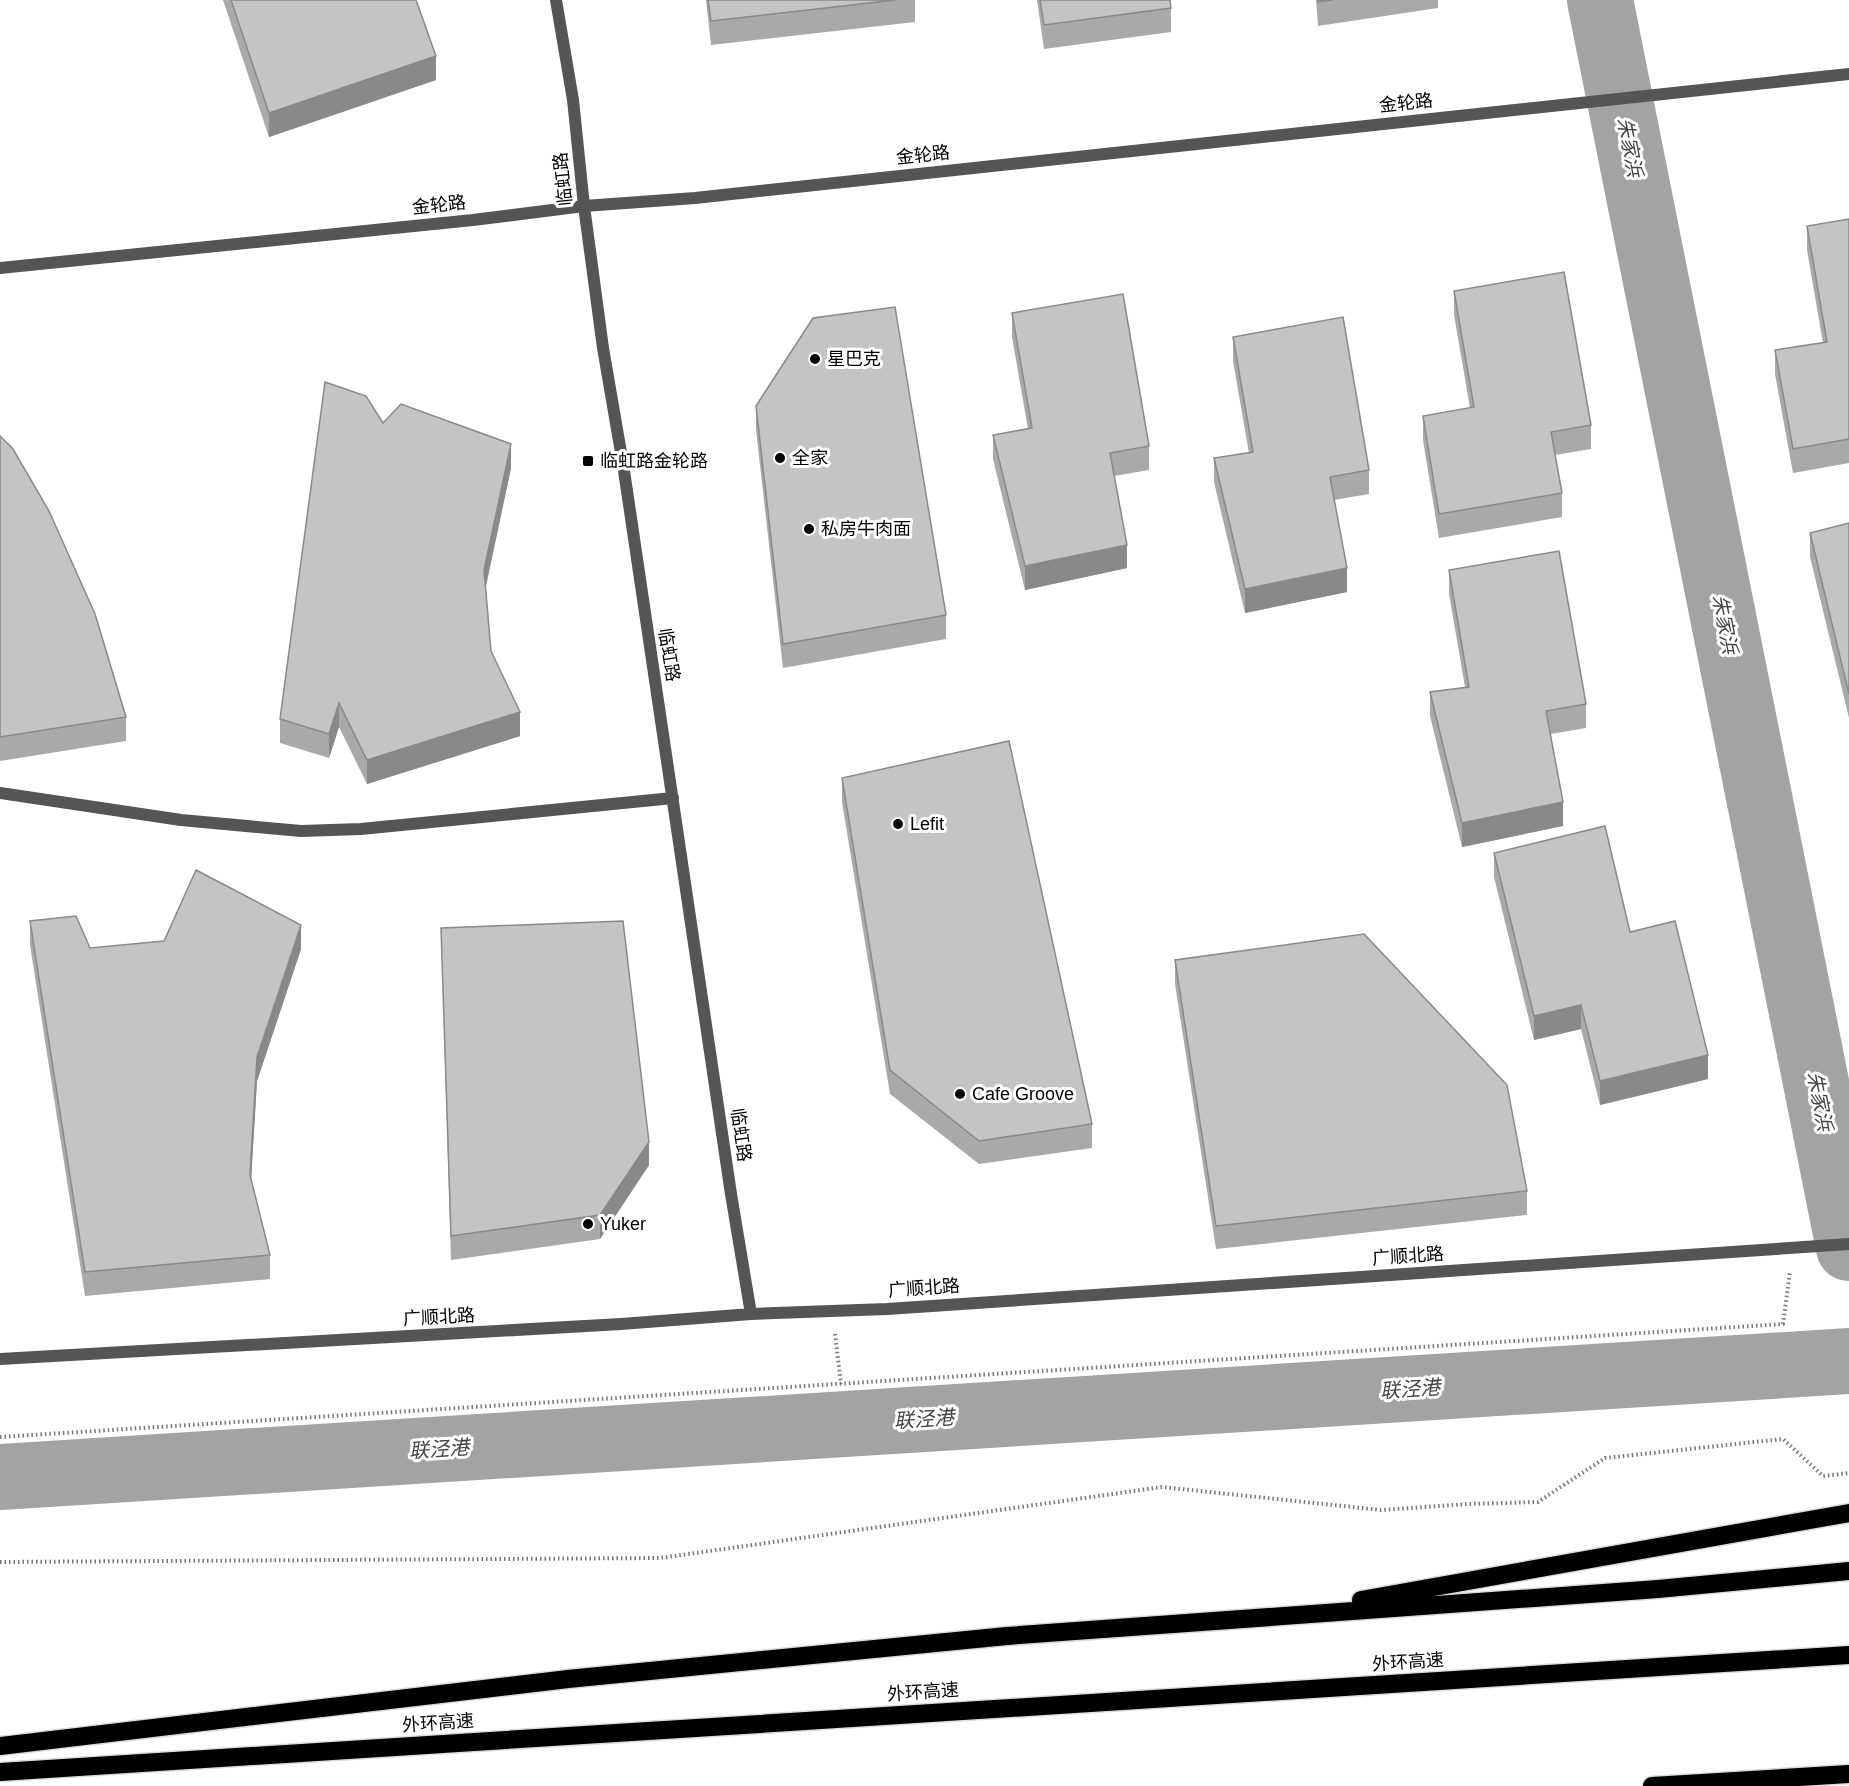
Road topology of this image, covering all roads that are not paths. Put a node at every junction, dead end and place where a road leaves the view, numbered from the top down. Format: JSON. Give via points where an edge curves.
{"nodes":[{"id":1,"x":556,"y":0,"type":"edge"},
{"id":2,"x":1849,"y":74,"type":"edge"},
{"id":3,"x":584,"y":206,"type":"junction"},
{"id":4,"x":0,"y":268,"type":"edge"},
{"id":5,"x":0,"y":793,"type":"edge"},
{"id":6,"x":673,"y":798,"type":"junction"},
{"id":7,"x":1849,"y":1244,"type":"edge"},
{"id":8,"x":751,"y":1314,"type":"junction"},
{"id":9,"x":0,"y":1359,"type":"edge"},
{"id":10,"x":1849,"y":1513,"type":"edge"},
{"id":11,"x":1849,"y":1571,"type":"edge"},
{"id":12,"x":1266,"y":1617,"type":"junction"},
{"id":13,"x":1849,"y":1655,"type":"edge"},
{"id":14,"x":0,"y":1746,"type":"edge"},
{"id":15,"x":0,"y":1772,"type":"edge"},
{"id":16,"x":1849,"y":1774,"type":"edge"},
{"id":17,"x":1652,"y":1786,"type":"edge"}],
"edges":[{"from":1,"to":3,"type":"street","name":"临虹路","via":[[573,100]]},
{"from":2,"to":3,"type":"street","name":"金轮路","via":[[695,198]]},
{"from":3,"to":4,"type":"street","name":"金轮路"},
{"from":3,"to":6,"type":"street","name":"临虹路"},
{"from":5,"to":6,"type":"street","via":[[181,820],[301,831],[361,829]]},
{"from":6,"to":8,"type":"street","name":"临虹路"},
{"from":7,"to":8,"type":"street","name":"广顺北路","via":[[887,1309]]},
{"from":8,"to":9,"type":"street","name":"广顺北路"},
{"from":10,"to":12,"type":"highway"},
{"from":11,"to":12,"type":"highway"},
{"from":12,"to":14,"type":"highway","via":[[1007,1636],[568,1679]]},
{"from":13,"to":15,"type":"highway","name":"外环高速"},
{"from":16,"to":17,"type":"highway"}]}
